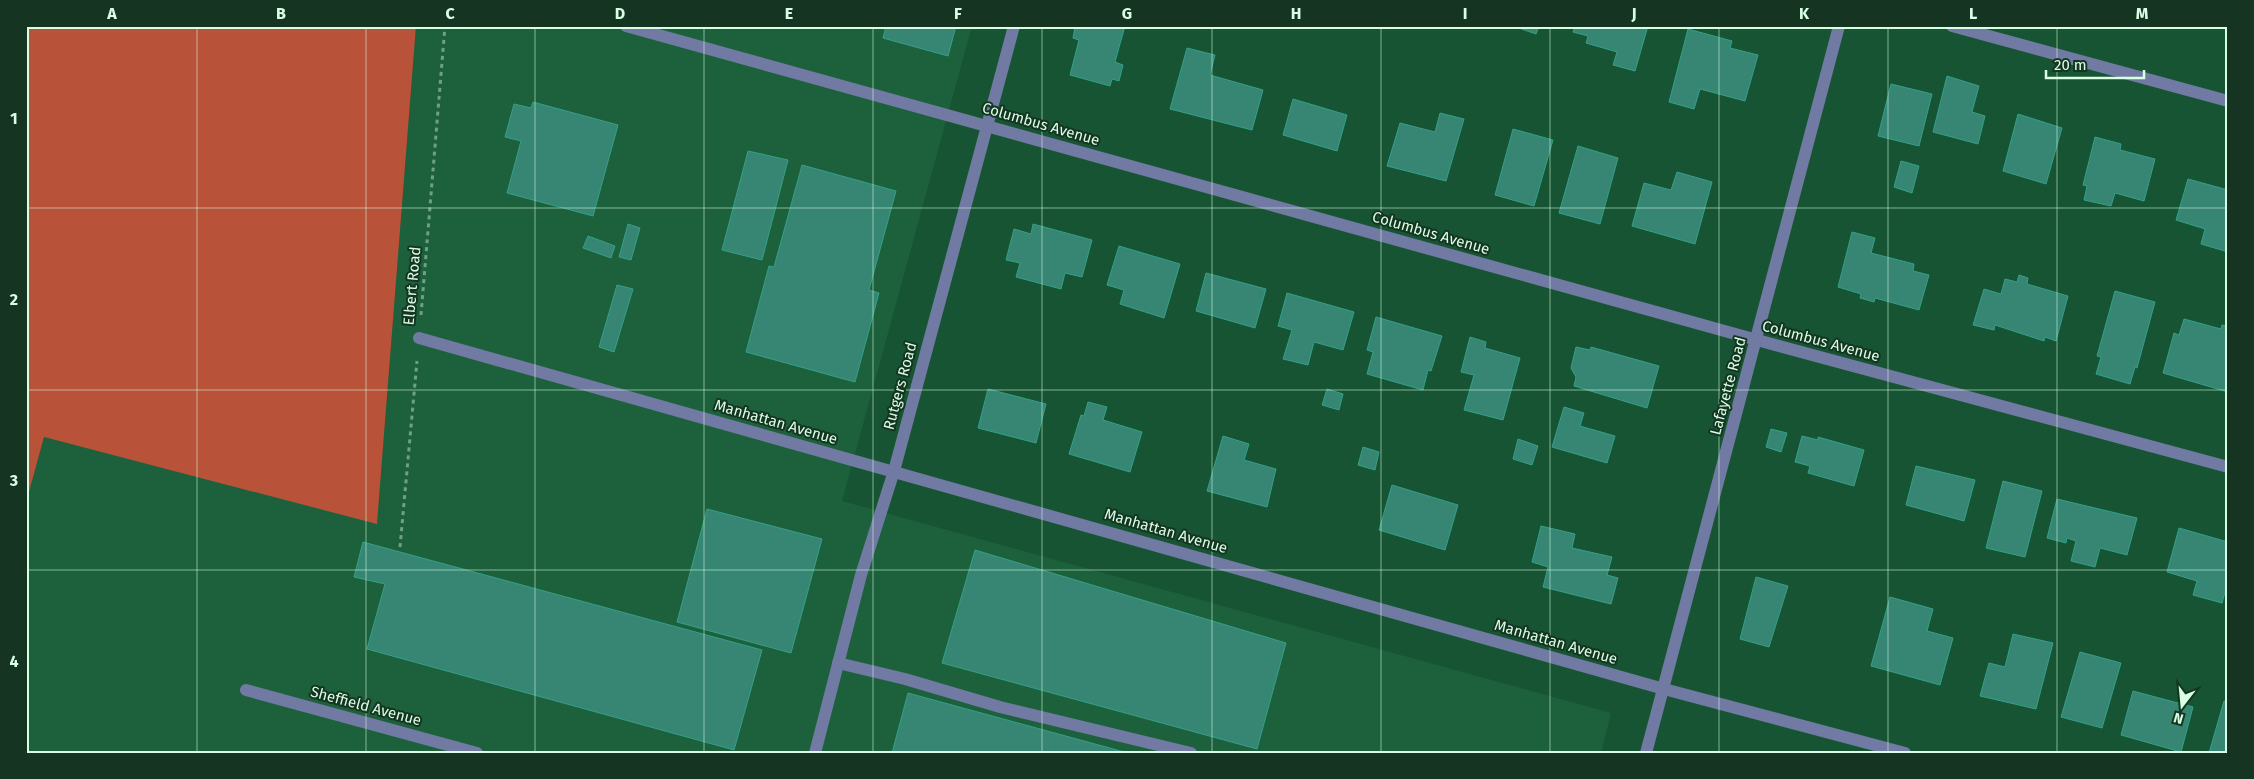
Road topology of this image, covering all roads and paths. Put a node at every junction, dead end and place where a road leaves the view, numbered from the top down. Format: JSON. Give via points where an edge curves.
{"nodes":[{"id":1,"x":445,"y":26,"type":"edge"},
{"id":2,"x":626,"y":26,"type":"edge"},
{"id":3,"x":1014,"y":26,"type":"edge"},
{"id":4,"x":1839,"y":26,"type":"edge"},
{"id":5,"x":1952,"y":26,"type":"edge"},
{"id":6,"x":2228,"y":101,"type":"edge"},
{"id":7,"x":986,"y":125,"type":"junction"},
{"id":8,"x":419,"y":338,"type":"junction"},
{"id":9,"x":1757,"y":340,"type":"junction"},
{"id":10,"x":2228,"y":467,"type":"edge"},
{"id":11,"x":894,"y":471,"type":"junction"},
{"id":12,"x":400,"y":547,"type":"dead end"},
{"id":13,"x":838,"y":663,"type":"junction"},
{"id":14,"x":1664,"y":689,"type":"junction"},
{"id":15,"x":246,"y":690,"type":"dead end"},
{"id":16,"x":478,"y":753,"type":"edge"},
{"id":17,"x":815,"y":753,"type":"edge"},
{"id":18,"x":1191,"y":753,"type":"edge"},
{"id":19,"x":1646,"y":753,"type":"edge"},
{"id":20,"x":1905,"y":753,"type":"edge"}],
"edges":[{"from":1,"to":8,"type":"path","name":"Elbert Road"},
{"from":2,"to":7,"type":"street","name":"Columbus Avenue"},
{"from":3,"to":7,"type":"street","name":"Rutgers Road"},
{"from":4,"to":9,"type":"street","name":"Lafayette Road"},
{"from":5,"to":6,"type":"street"},
{"from":7,"to":9,"type":"street","name":"Columbus Avenue"},
{"from":7,"to":11,"type":"street","name":"Rutgers Road"},
{"from":8,"to":11,"type":"street","name":"Manhattan Avenue"},
{"from":8,"to":12,"type":"path","name":"Elbert Road"},
{"from":9,"to":10,"type":"street","name":"Columbus Avenue"},
{"from":9,"to":14,"type":"street","name":"Lafayette Road"},
{"from":11,"to":13,"type":"street","name":"Rutgers Road","via":[[861,575]]},
{"from":11,"to":14,"type":"street","name":"Manhattan Avenue"},
{"from":13,"to":17,"type":"street","name":"Rutgers Road"},
{"from":13,"to":18,"type":"street","via":[[1000,707]]},
{"from":14,"to":19,"type":"street","name":"Lafayette Road"},
{"from":14,"to":20,"type":"street","name":"Manhattan Avenue"},
{"from":15,"to":16,"type":"street","name":"Sheffield Avenue"}]}
